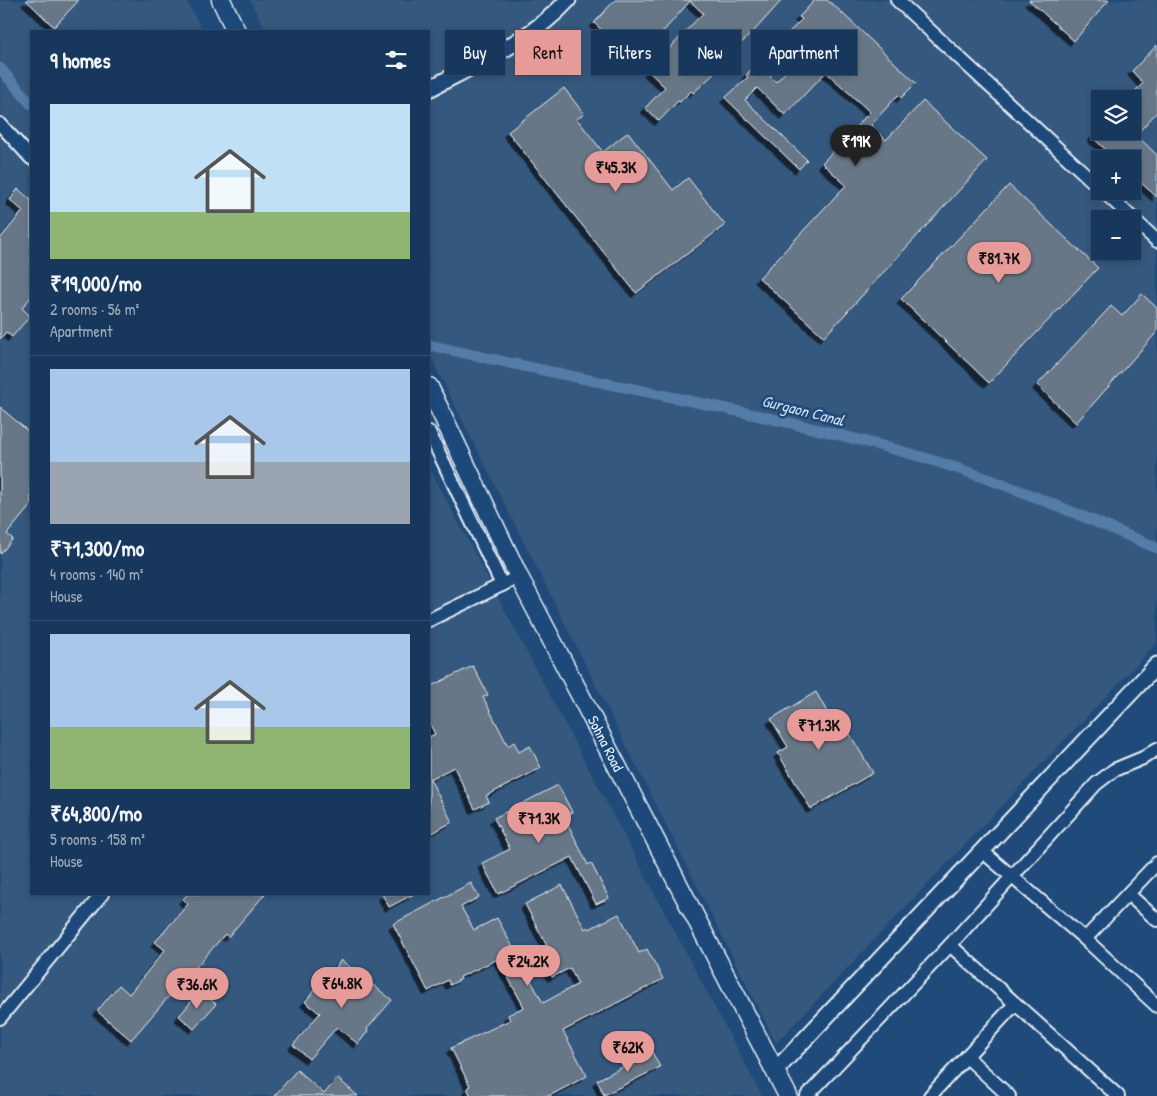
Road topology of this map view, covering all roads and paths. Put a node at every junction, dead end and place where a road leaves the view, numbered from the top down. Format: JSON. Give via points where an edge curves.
{"nodes":[{"id":1,"x":221,"y":0,"type":"edge"},
{"id":2,"x":568,"y":0,"type":"edge"},
{"id":3,"x":897,"y":0,"type":"edge"},
{"id":4,"x":236,"y":30,"type":"edge"},
{"id":5,"x":430,"y":88,"type":"edge"},
{"id":6,"x":0,"y":124,"type":"edge"},
{"id":7,"x":30,"y":157,"type":"edge"},
{"id":8,"x":1091,"y":180,"type":"edge"},
{"id":9,"x":1113,"y":200,"type":"edge"},
{"id":10,"x":1157,"y":241,"type":"edge"},
{"id":11,"x":430,"y":389,"type":"edge"},
{"id":12,"x":430,"y":434,"type":"edge"},
{"id":13,"x":519,"y":577,"type":"junction"},
{"id":14,"x":502,"y":584,"type":"junction"},
{"id":15,"x":430,"y":620,"type":"edge"},
{"id":16,"x":1157,"y":665,"type":"edge"},
{"id":17,"x":1157,"y":748,"type":"edge"},
{"id":18,"x":982,"y":851,"type":"junction"},
{"id":19,"x":1156,"y":865,"type":"edge"},
{"id":20,"x":1011,"y":875,"type":"junction"},
{"id":21,"x":1128,"y":894,"type":"junction"},
{"id":22,"x":101,"y":895,"type":"edge"},
{"id":23,"x":1157,"y":920,"type":"edge"},
{"id":24,"x":1085,"y":939,"type":"junction"},
{"id":25,"x":950,"y":945,"type":"junction"},
{"id":26,"x":1015,"y":1004,"type":"junction"},
{"id":27,"x":1157,"y":1006,"type":"edge"},
{"id":28,"x":0,"y":1018,"type":"edge"},
{"id":29,"x":966,"y":1056,"type":"junction"},
{"id":30,"x":776,"y":1071,"type":"junction"},
{"id":31,"x":1005,"y":1095,"type":"edge"},
{"id":32,"x":788,"y":1096,"type":"edge"},
{"id":33,"x":807,"y":1096,"type":"edge"},
{"id":34,"x":930,"y":1096,"type":"edge"},
{"id":35,"x":1118,"y":1096,"type":"edge"}],
"edges":[{"from":1,"to":4,"type":"main road"},
{"from":2,"to":5,"type":"street","via":[[535,30]]},
{"from":3,"to":8,"type":"street"},
{"from":6,"to":7,"type":"street"},
{"from":9,"to":10,"type":"street"},
{"from":11,"to":13,"type":"main road","name":"Sohna Road"},
{"from":12,"to":14,"type":"street"},
{"from":13,"to":14,"type":"street"},
{"from":13,"to":30,"type":"main road","name":"Sohna Road"},
{"from":14,"to":15,"type":"street"},
{"from":16,"to":18,"type":"street"},
{"from":17,"to":20,"type":"street","via":[[1107,774]]},
{"from":18,"to":20,"type":"street"},
{"from":18,"to":30,"type":"street"},
{"from":19,"to":21,"type":"street"},
{"from":20,"to":24,"type":"street"},
{"from":20,"to":25,"type":"street"},
{"from":21,"to":23,"type":"street"},
{"from":21,"to":24,"type":"street"},
{"from":22,"to":28,"type":"street"},
{"from":24,"to":27,"type":"street"},
{"from":25,"to":26,"type":"street"},
{"from":25,"to":33,"type":"street"},
{"from":26,"to":29,"type":"street"},
{"from":26,"to":35,"type":"street"},
{"from":29,"to":31,"type":"street"},
{"from":29,"to":34,"type":"street"},
{"from":30,"to":32,"type":"main road","name":"Sohna Road"}]}
